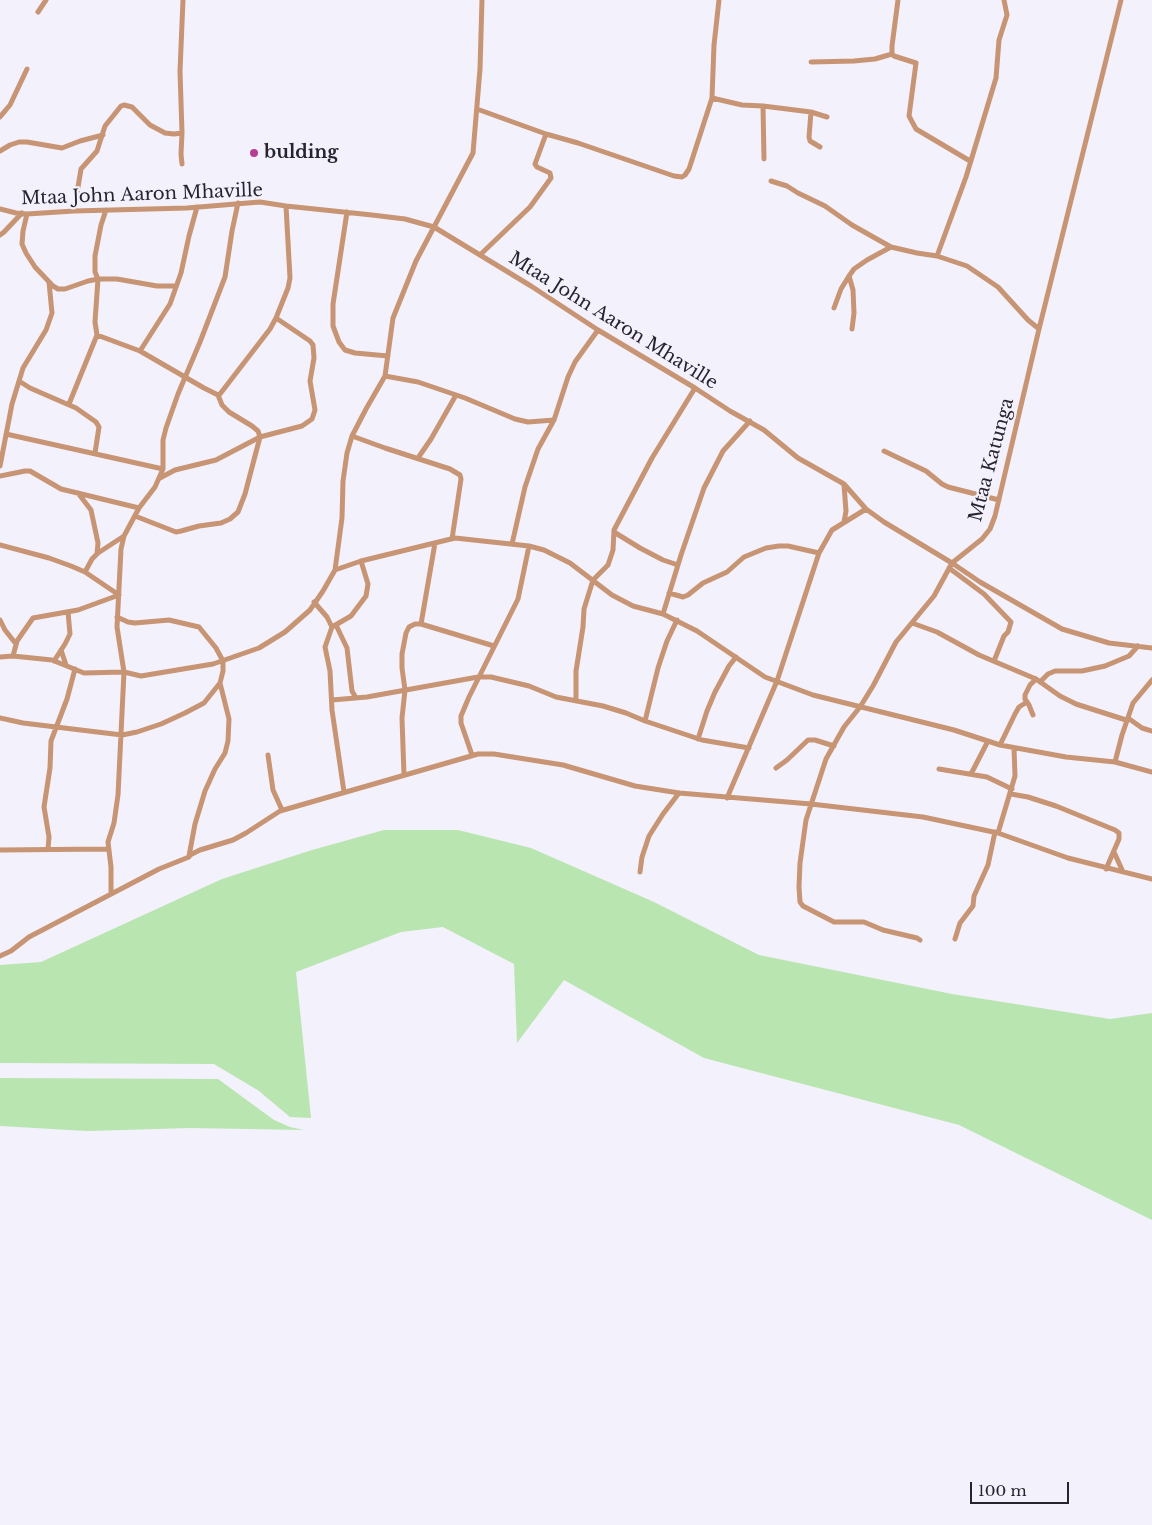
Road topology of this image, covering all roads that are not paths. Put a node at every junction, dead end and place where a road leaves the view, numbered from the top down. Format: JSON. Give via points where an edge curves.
{"nodes":[{"id":1,"x":46,"y":0,"type":"edge"},
{"id":2,"x":183,"y":0,"type":"edge"},
{"id":3,"x":482,"y":0,"type":"edge"},
{"id":4,"x":719,"y":0,"type":"edge"},
{"id":5,"x":898,"y":0,"type":"edge"},
{"id":6,"x":1004,"y":0,"type":"edge"},
{"id":7,"x":1121,"y":0,"type":"edge"},
{"id":8,"x":38,"y":12,"type":"dead end"},
{"id":9,"x":892,"y":54,"type":"junction"},
{"id":10,"x":811,"y":62,"type":"dead end"},
{"id":11,"x":27,"y":69,"type":"dead end"},
{"id":12,"x":712,"y":98,"type":"junction"},
{"id":13,"x":763,"y":106,"type":"junction"},
{"id":14,"x":477,"y":109,"type":"junction"},
{"id":15,"x":812,"y":112,"type":"junction"},
{"id":16,"x":0,"y":117,"type":"edge"},
{"id":17,"x":827,"y":117,"type":"dead end"},
{"id":18,"x":182,"y":133,"type":"junction"},
{"id":19,"x":546,"y":134,"type":"junction"},
{"id":20,"x":103,"y":135,"type":"junction"},
{"id":21,"x":820,"y":147,"type":"dead end"},
{"id":22,"x":0,"y":152,"type":"edge"},
{"id":23,"x":764,"y":159,"type":"dead end"},
{"id":24,"x":970,"y":161,"type":"junction"},
{"id":25,"x":182,"y":164,"type":"dead end"},
{"id":26,"x":771,"y":181,"type":"dead end"},
{"id":27,"x":238,"y":204,"type":"junction"},
{"id":28,"x":286,"y":206,"type":"junction"},
{"id":29,"x":198,"y":207,"type":"junction"},
{"id":30,"x":0,"y":209,"type":"edge"},
{"id":31,"x":106,"y":210,"type":"junction"},
{"id":32,"x":74,"y":211,"type":"junction"},
{"id":33,"x":347,"y":212,"type":"junction"},
{"id":34,"x":24,"y":214,"type":"junction"},
{"id":35,"x":434,"y":227,"type":"junction"},
{"id":36,"x":0,"y":235,"type":"edge"},
{"id":37,"x":890,"y":247,"type":"junction"},
{"id":38,"x":481,"y":254,"type":"junction"},
{"id":39,"x":937,"y":256,"type":"junction"},
{"id":40,"x":849,"y":276,"type":"junction"},
{"id":41,"x":98,"y":279,"type":"junction"},
{"id":42,"x":49,"y":281,"type":"junction"},
{"id":43,"x":176,"y":286,"type":"junction"},
{"id":44,"x":834,"y":308,"type":"dead end"},
{"id":45,"x":276,"y":318,"type":"junction"},
{"id":46,"x":852,"y":329,"type":"dead end"},
{"id":47,"x":1039,"y":329,"type":"junction"},
{"id":48,"x":598,"y":330,"type":"junction"},
{"id":49,"x":97,"y":334,"type":"junction"},
{"id":50,"x":140,"y":351,"type":"junction"},
{"id":51,"x":388,"y":356,"type":"junction"},
{"id":52,"x":185,"y":376,"type":"junction"},
{"id":53,"x":385,"y":376,"type":"junction"},
{"id":54,"x":19,"y":381,"type":"junction"},
{"id":55,"x":695,"y":388,"type":"junction"},
{"id":56,"x":218,"y":395,"type":"junction"},
{"id":57,"x":456,"y":395,"type":"junction"},
{"id":58,"x":69,"y":404,"type":"junction"},
{"id":59,"x":554,"y":420,"type":"junction"},
{"id":60,"x":750,"y":421,"type":"junction"},
{"id":61,"x":6,"y":434,"type":"junction"},
{"id":62,"x":352,"y":436,"type":"junction"},
{"id":63,"x":260,"y":437,"type":"junction"},
{"id":64,"x":884,"y":451,"type":"dead end"},
{"id":65,"x":95,"y":453,"type":"junction"},
{"id":66,"x":418,"y":458,"type":"junction"},
{"id":67,"x":0,"y":466,"type":"edge"},
{"id":68,"x":164,"y":469,"type":"junction"},
{"id":69,"x":0,"y":476,"type":"edge"},
{"id":70,"x":160,"y":478,"type":"junction"},
{"id":71,"x":844,"y":484,"type":"junction"},
{"id":72,"x":78,"y":492,"type":"junction"},
{"id":73,"x":999,"y":500,"type":"junction"},
{"id":74,"x":139,"y":508,"type":"junction"},
{"id":75,"x":866,"y":509,"type":"junction"},
{"id":76,"x":135,"y":516,"type":"junction"},
{"id":77,"x":844,"y":522,"type":"junction"},
{"id":78,"x":614,"y":532,"type":"junction"},
{"id":79,"x":124,"y":536,"type":"junction"},
{"id":80,"x":452,"y":539,"type":"junction"},
{"id":81,"x":435,"y":543,"type":"junction"},
{"id":82,"x":512,"y":544,"type":"junction"},
{"id":83,"x":0,"y":545,"type":"edge"},
{"id":84,"x":529,"y":546,"type":"junction"},
{"id":85,"x":818,"y":553,"type":"junction"},
{"id":86,"x":97,"y":554,"type":"junction"},
{"id":87,"x":361,"y":561,"type":"junction"},
{"id":88,"x":678,"y":564,"type":"junction"},
{"id":89,"x":951,"y":566,"type":"junction"},
{"id":90,"x":335,"y":570,"type":"junction"},
{"id":91,"x":85,"y":572,"type":"junction"},
{"id":92,"x":593,"y":580,"type":"junction"},
{"id":93,"x":669,"y":593,"type":"junction"},
{"id":94,"x":119,"y":595,"type":"junction"},
{"id":95,"x":314,"y":602,"type":"junction"},
{"id":96,"x":68,"y":612,"type":"junction"},
{"id":97,"x":663,"y":614,"type":"junction"},
{"id":98,"x":118,"y":618,"type":"junction"},
{"id":99,"x":0,"y":620,"type":"edge"},
{"id":100,"x":677,"y":620,"type":"junction"},
{"id":101,"x":912,"y":623,"type":"junction"},
{"id":102,"x":422,"y":624,"type":"junction"},
{"id":103,"x":334,"y":626,"type":"junction"},
{"id":104,"x":16,"y":644,"type":"junction"},
{"id":105,"x":494,"y":646,"type":"junction"},
{"id":106,"x":1138,"y":646,"type":"junction"},
{"id":107,"x":1152,"y":648,"type":"edge"},
{"id":108,"x":61,"y":650,"type":"junction"},
{"id":109,"x":13,"y":656,"type":"junction"},
{"id":110,"x":0,"y":657,"type":"edge"},
{"id":111,"x":736,"y":657,"type":"junction"},
{"id":112,"x":54,"y":661,"type":"junction"},
{"id":113,"x":223,"y":661,"type":"junction"},
{"id":114,"x":994,"y":661,"type":"junction"},
{"id":115,"x":66,"y":665,"type":"junction"},
{"id":116,"x":75,"y":669,"type":"junction"},
{"id":117,"x":124,"y":672,"type":"junction"},
{"id":118,"x":478,"y":677,"type":"junction"},
{"id":119,"x":1038,"y":680,"type":"junction"},
{"id":120,"x":1152,"y":680,"type":"edge"},
{"id":121,"x":777,"y":681,"type":"junction"},
{"id":122,"x":220,"y":683,"type":"junction"},
{"id":123,"x":405,"y":690,"type":"junction"},
{"id":124,"x":356,"y":698,"type":"junction"},
{"id":125,"x":332,"y":700,"type":"junction"},
{"id":126,"x":576,"y":701,"type":"junction"},
{"id":127,"x":1027,"y":702,"type":"junction"},
{"id":128,"x":860,"y":707,"type":"junction"},
{"id":129,"x":1033,"y":715,"type":"dead end"},
{"id":130,"x":0,"y":718,"type":"edge"},
{"id":131,"x":1127,"y":719,"type":"junction"},
{"id":132,"x":645,"y":721,"type":"junction"},
{"id":133,"x":56,"y":726,"type":"junction"},
{"id":134,"x":1152,"y":731,"type":"edge"},
{"id":135,"x":122,"y":735,"type":"junction"},
{"id":136,"x":698,"y":739,"type":"junction"},
{"id":137,"x":988,"y":740,"type":"junction"},
{"id":138,"x":1000,"y":745,"type":"junction"},
{"id":139,"x":834,"y":746,"type":"junction"},
{"id":140,"x":749,"y":748,"type":"junction"},
{"id":141,"x":1014,"y":748,"type":"junction"},
{"id":142,"x":268,"y":755,"type":"dead end"},
{"id":143,"x":472,"y":755,"type":"junction"},
{"id":144,"x":1115,"y":762,"type":"junction"},
{"id":145,"x":776,"y":768,"type":"dead end"},
{"id":146,"x":939,"y":769,"type":"dead end"},
{"id":147,"x":1152,"y":772,"type":"edge"},
{"id":148,"x":971,"y":774,"type":"junction"},
{"id":149,"x":404,"y":775,"type":"junction"},
{"id":150,"x":1012,"y":791,"type":"junction"},
{"id":151,"x":344,"y":792,"type":"junction"},
{"id":152,"x":679,"y":793,"type":"junction"},
{"id":153,"x":727,"y":798,"type":"junction"},
{"id":154,"x":811,"y":804,"type":"junction"},
{"id":155,"x":282,"y":810,"type":"junction"},
{"id":156,"x":997,"y":832,"type":"junction"},
{"id":157,"x":48,"y":849,"type":"junction"},
{"id":158,"x":108,"y":849,"type":"junction"},
{"id":159,"x":0,"y":850,"type":"edge"},
{"id":160,"x":1114,"y":852,"type":"junction"},
{"id":161,"x":188,"y":857,"type":"junction"},
{"id":162,"x":1106,"y":869,"type":"junction"},
{"id":163,"x":640,"y":872,"type":"dead end"},
{"id":164,"x":1123,"y":872,"type":"junction"},
{"id":165,"x":1152,"y":879,"type":"edge"},
{"id":166,"x":111,"y":894,"type":"junction"},
{"id":167,"x":955,"y":939,"type":"dead end"},
{"id":168,"x":920,"y":940,"type":"dead end"},
{"id":169,"x":0,"y":956,"type":"edge"}],
"edges":[{"from":1,"to":8,"type":"street"},
{"from":2,"to":18,"type":"street"},
{"from":3,"to":14,"type":"street"},
{"from":4,"to":12,"type":"street"},
{"from":5,"to":9,"type":"street"},
{"from":6,"to":24,"type":"street","via":[[1006,14],[998,40],[996,78]]},
{"from":7,"to":47,"type":"street","name":"Mtaa Katunga"},
{"from":9,"to":10,"type":"street","via":[[875,59]]},
{"from":9,"to":24,"type":"street","via":[[916,63],[908,114],[916,129]]},
{"from":11,"to":16,"type":"street","via":[[10,105]]},
{"from":12,"to":13,"type":"street"},
{"from":12,"to":19,"type":"street","via":[[689,169],[679,178]]},
{"from":13,"to":15,"type":"street"},
{"from":13,"to":23,"type":"street"},
{"from":14,"to":19,"type":"street"},
{"from":14,"to":35,"type":"street","via":[[473,153]]},
{"from":15,"to":17,"type":"street"},
{"from":15,"to":21,"type":"street","via":[[809,138]]},
{"from":18,"to":20,"type":"street","via":[[165,133],[156,129],[132,107],[124,105],[109,121]]},
{"from":18,"to":25,"type":"street"},
{"from":19,"to":38,"type":"street","via":[[535,164],[550,173],[550,178],[530,207]]},
{"from":20,"to":22,"type":"street","via":[[62,148],[19,142]]},
{"from":20,"to":32,"type":"street","via":[[97,151],[81,169]]},
{"from":24,"to":39,"type":"street"},
{"from":26,"to":37,"type":"street","via":[[788,186],[825,206]]},
{"from":27,"to":28,"type":"street","name":"Mtaa John Aaron Mhaville","via":[[260,202]]},
{"from":27,"to":29,"type":"street","name":"Mtaa John Aaron Mhaville"},
{"from":27,"to":52,"type":"street","via":[[225,276]]},
{"from":28,"to":33,"type":"street","name":"Mtaa John Aaron Mhaville"},
{"from":28,"to":45,"type":"street","via":[[290,278]]},
{"from":29,"to":31,"type":"street","name":"Mtaa John Aaron Mhaville"},
{"from":29,"to":43,"type":"street"},
{"from":30,"to":34,"type":"street","name":"Mtaa John Aaron Mhaville"},
{"from":31,"to":32,"type":"street","name":"Mtaa John Aaron Mhaville"},
{"from":31,"to":41,"type":"street","via":[[96,256]]},
{"from":32,"to":34,"type":"street","name":"Mtaa John Aaron Mhaville"},
{"from":33,"to":35,"type":"street","name":"Mtaa John Aaron Mhaville"},
{"from":33,"to":51,"type":"street","via":[[333,304],[336,333],[339,342],[349,352]]},
{"from":34,"to":36,"type":"street"},
{"from":34,"to":42,"type":"street","via":[[22,244],[30,260]]},
{"from":35,"to":38,"type":"street","name":"Mtaa John Aaron Mhaville"},
{"from":35,"to":51,"type":"street","via":[[393,318]]},
{"from":37,"to":39,"type":"street"},
{"from":37,"to":40,"type":"street","via":[[854,269]]},
{"from":38,"to":48,"type":"street","name":"Mtaa John Aaron Mhaville"},
{"from":39,"to":47,"type":"street","via":[[967,266],[998,287]]},
{"from":40,"to":44,"type":"street"},
{"from":40,"to":46,"type":"street","via":[[853,290]]},
{"from":41,"to":42,"type":"street","via":[[65,289],[58,289]]},
{"from":41,"to":43,"type":"street"},
{"from":41,"to":49,"type":"street"},
{"from":42,"to":54,"type":"street","via":[[50,320]]},
{"from":43,"to":50,"type":"street","via":[[168,309]]},
{"from":45,"to":56,"type":"street"},
{"from":45,"to":63,"type":"street","via":[[313,345],[310,381],[314,410],[312,419],[302,426]]},
{"from":47,"to":73,"type":"street","name":"Mtaa Katunga"},
{"from":48,"to":55,"type":"street","name":"Mtaa John Aaron Mhaville"},
{"from":48,"to":59,"type":"street","via":[[575,362]]},
{"from":49,"to":50,"type":"street"},
{"from":49,"to":58,"type":"street"},
{"from":50,"to":52,"type":"street"},
{"from":51,"to":53,"type":"street"},
{"from":52,"to":56,"type":"street"},
{"from":52,"to":68,"type":"street","via":[[163,440]]},
{"from":53,"to":57,"type":"street","via":[[418,382]]},
{"from":53,"to":62,"type":"street"},
{"from":54,"to":58,"type":"street"},
{"from":54,"to":61,"type":"street"},
{"from":55,"to":60,"type":"street","name":"Mtaa John Aaron Mhaville"},
{"from":55,"to":78,"type":"street","via":[[644,472]]},
{"from":56,"to":63,"type":"street","via":[[222,405],[258,431]]},
{"from":57,"to":59,"type":"street","via":[[515,419],[528,422]]},
{"from":57,"to":66,"type":"street"},
{"from":58,"to":65,"type":"street","via":[[98,424]]},
{"from":59,"to":82,"type":"street","via":[[538,449]]},
{"from":60,"to":71,"type":"street","name":"Mtaa John Aaron Mhaville","via":[[798,458]]},
{"from":60,"to":88,"type":"street","via":[[723,451],[704,488]]},
{"from":61,"to":65,"type":"street"},
{"from":61,"to":67,"type":"street"},
{"from":62,"to":66,"type":"street"},
{"from":62,"to":90,"type":"street","via":[[344,468]]},
{"from":63,"to":70,"type":"street","via":[[216,460],[175,470]]},
{"from":63,"to":76,"type":"street","via":[[242,503],[230,519],[176,532]]},
{"from":64,"to":73,"type":"street","via":[[926,471],[948,487]]},
{"from":65,"to":68,"type":"street"},
{"from":66,"to":80,"type":"street","via":[[460,475]]},
{"from":68,"to":70,"type":"street"},
{"from":69,"to":72,"type":"street","via":[[30,471],[60,489]]},
{"from":70,"to":74,"type":"street"},
{"from":71,"to":75,"type":"street","name":"Mtaa John Aaron Mhaville"},
{"from":71,"to":77,"type":"street"},
{"from":72,"to":74,"type":"street"},
{"from":72,"to":86,"type":"street","via":[[91,510]]},
{"from":73,"to":89,"type":"street","name":"Mtaa Katunga","via":[[990,529]]},
{"from":74,"to":76,"type":"street"},
{"from":75,"to":77,"type":"street"},
{"from":75,"to":89,"type":"street","name":"Mtaa John Aaron Mhaville"},
{"from":76,"to":79,"type":"street"},
{"from":77,"to":85,"type":"street","via":[[832,530]]},
{"from":78,"to":88,"type":"street","via":[[664,560]]},
{"from":78,"to":92,"type":"street","via":[[608,565]]},
{"from":79,"to":86,"type":"street"},
{"from":79,"to":94,"type":"street"},
{"from":80,"to":81,"type":"street"},
{"from":80,"to":82,"type":"street"},
{"from":81,"to":87,"type":"street"},
{"from":81,"to":102,"type":"street"},
{"from":82,"to":84,"type":"street"},
{"from":83,"to":91,"type":"street","via":[[50,558]]},
{"from":84,"to":92,"type":"street","via":[[570,563]]},
{"from":84,"to":105,"type":"street","via":[[518,599]]},
{"from":85,"to":93,"type":"street","via":[[788,546],[766,548],[744,557],[727,572],[703,583],[688,595],[682,597]]},
{"from":85,"to":121,"type":"street"},
{"from":86,"to":91,"type":"street"},
{"from":87,"to":90,"type":"street"},
{"from":87,"to":103,"type":"street","via":[[368,584],[366,596],[351,616]]},
{"from":88,"to":93,"type":"street"},
{"from":89,"to":101,"type":"street","name":"Mtaa Katunga","via":[[934,596]]},
{"from":89,"to":106,"type":"street","name":"Mtaa John Aaron Mhaville","via":[[1062,629],[1109,643]]},
{"from":89,"to":114,"type":"street","via":[[1011,622]]},
{"from":90,"to":95,"type":"street"},
{"from":91,"to":94,"type":"street"},
{"from":92,"to":97,"type":"street","via":[[633,606]]},
{"from":92,"to":126,"type":"street","via":[[584,609],[576,671]]},
{"from":93,"to":97,"type":"street"},
{"from":94,"to":96,"type":"street"},
{"from":94,"to":98,"type":"street"},
{"from":95,"to":103,"type":"street"},
{"from":95,"to":113,"type":"street","via":[[310,610],[285,632],[259,648]]},
{"from":96,"to":104,"type":"street","via":[[31,619]]},
{"from":96,"to":108,"type":"street","via":[[70,634]]},
{"from":97,"to":100,"type":"street"},
{"from":98,"to":113,"type":"street","via":[[136,623],[168,620],[199,627]]},
{"from":98,"to":117,"type":"street"},
{"from":99,"to":104,"type":"street"},
{"from":100,"to":111,"type":"street"},
{"from":100,"to":132,"type":"street","via":[[658,668]]},
{"from":101,"to":114,"type":"street"},
{"from":101,"to":128,"type":"street","name":"Mtaa Katunga","via":[[896,642]]},
{"from":102,"to":105,"type":"street"},
{"from":102,"to":123,"type":"street","via":[[409,627],[406,633],[402,668]]},
{"from":103,"to":124,"type":"street","via":[[347,648],[352,691]]},
{"from":103,"to":125,"type":"street","via":[[326,647]]},
{"from":104,"to":109,"type":"street"},
{"from":105,"to":118,"type":"street"},
{"from":106,"to":107,"type":"street","name":"Mtaa John Aaron Mhaville"},
{"from":106,"to":119,"type":"street","via":[[1129,656],[1105,666],[1082,671],[1055,671]]},
{"from":108,"to":112,"type":"street"},
{"from":108,"to":115,"type":"street"},
{"from":109,"to":110,"type":"street"},
{"from":109,"to":112,"type":"street"},
{"from":111,"to":121,"type":"street"},
{"from":111,"to":136,"type":"street","via":[[728,666],[706,711]]},
{"from":112,"to":115,"type":"street"},
{"from":113,"to":117,"type":"street","via":[[141,676]]},
{"from":113,"to":122,"type":"street"},
{"from":114,"to":119,"type":"street"},
{"from":115,"to":116,"type":"street"},
{"from":116,"to":117,"type":"street","via":[[92,674]]},
{"from":116,"to":133,"type":"street"},
{"from":117,"to":135,"type":"street"},
{"from":118,"to":123,"type":"street"},
{"from":118,"to":126,"type":"street","via":[[507,680]]},
{"from":118,"to":143,"type":"street","via":[[461,716]]},
{"from":119,"to":127,"type":"street","via":[[1030,685],[1025,695]]},
{"from":119,"to":131,"type":"street","via":[[1076,704]]},
{"from":120,"to":131,"type":"street","via":[[1133,703]]},
{"from":121,"to":128,"type":"street","via":[[813,695]]},
{"from":121,"to":140,"type":"street"},
{"from":122,"to":135,"type":"street","via":[[204,702],[185,713]]},
{"from":122,"to":161,"type":"street","via":[[229,719],[228,740],[225,753],[205,791]]},
{"from":123,"to":124,"type":"street"},
{"from":123,"to":149,"type":"street","via":[[402,718]]},
{"from":124,"to":125,"type":"street"},
{"from":125,"to":151,"type":"street"},
{"from":126,"to":132,"type":"street","via":[[611,708]]},
{"from":127,"to":129,"type":"street"},
{"from":127,"to":138,"type":"street","via":[[1019,707]]},
{"from":128,"to":137,"type":"street"},
{"from":128,"to":139,"type":"street","name":"Mtaa Katunga"},
{"from":130,"to":133,"type":"street"},
{"from":131,"to":134,"type":"street"},
{"from":131,"to":144,"type":"street"},
{"from":132,"to":136,"type":"street"},
{"from":133,"to":135,"type":"street"},
{"from":133,"to":157,"type":"street","via":[[51,741],[44,807]]},
{"from":135,"to":158,"type":"street","via":[[118,796]]},
{"from":136,"to":140,"type":"street"},
{"from":137,"to":138,"type":"street"},
{"from":137,"to":148,"type":"street"},
{"from":138,"to":141,"type":"street"},
{"from":139,"to":145,"type":"street","via":[[808,740]]},
{"from":139,"to":154,"type":"street","name":"Mtaa Katunga","via":[[826,759]]},
{"from":140,"to":153,"type":"street"},
{"from":141,"to":144,"type":"street"},
{"from":141,"to":150,"type":"street"},
{"from":142,"to":155,"type":"street","via":[[274,790]]},
{"from":143,"to":149,"type":"street"},
{"from":143,"to":152,"type":"street","via":[[494,754],[563,764],[635,786]]},
{"from":144,"to":147,"type":"street"},
{"from":146,"to":148,"type":"street"},
{"from":148,"to":150,"type":"street","via":[[987,777]]},
{"from":149,"to":151,"type":"street"},
{"from":150,"to":156,"type":"street"},
{"from":150,"to":160,"type":"street","via":[[1115,830],[1120,836]]},
{"from":151,"to":155,"type":"street"},
{"from":152,"to":153,"type":"street"},
{"from":152,"to":163,"type":"street","via":[[649,836]]},
{"from":153,"to":154,"type":"street"},
{"from":154,"to":156,"type":"street","via":[[923,817]]},
{"from":154,"to":168,"type":"street","name":"Mtaa Katunga","via":[[800,863],[800,902],[803,906],[827,920],[864,922]]},
{"from":155,"to":161,"type":"street","via":[[234,840]]},
{"from":156,"to":162,"type":"street"},
{"from":156,"to":167,"type":"street","via":[[973,906],[960,923]]},
{"from":157,"to":158,"type":"street"},
{"from":157,"to":159,"type":"street"},
{"from":158,"to":166,"type":"street"},
{"from":160,"to":162,"type":"street"},
{"from":160,"to":164,"type":"street"},
{"from":161,"to":166,"type":"street"},
{"from":162,"to":164,"type":"street"},
{"from":164,"to":165,"type":"street"},
{"from":166,"to":169,"type":"street"}]}
